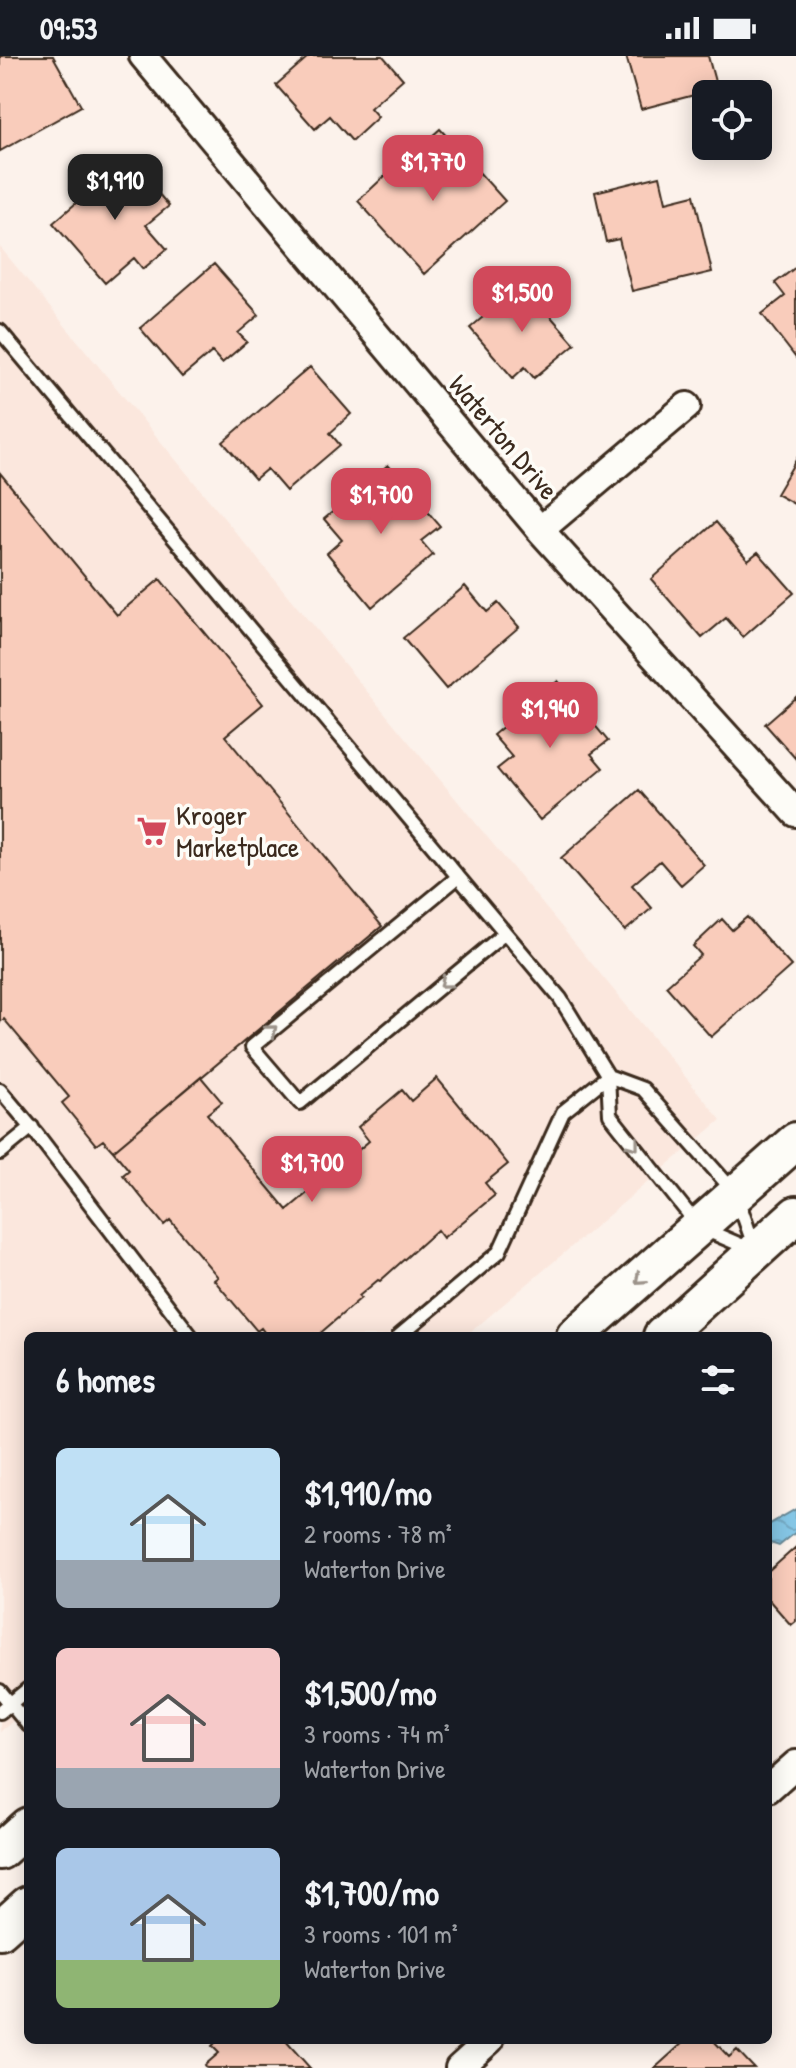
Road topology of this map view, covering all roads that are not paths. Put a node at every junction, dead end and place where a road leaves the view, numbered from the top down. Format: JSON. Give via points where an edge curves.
{"nodes":[{"id":1,"x":143,"y":56,"type":"edge"},
{"id":2,"x":0,"y":331,"type":"edge"},
{"id":3,"x":687,"y":406,"type":"dead end"},
{"id":4,"x":540,"y":530,"type":"junction"},
{"id":5,"x":796,"y":813,"type":"edge"},
{"id":6,"x":458,"y":877,"type":"junction"},
{"id":7,"x":505,"y":933,"type":"junction"},
{"id":8,"x":608,"y":1076,"type":"junction"},
{"id":9,"x":0,"y":1090,"type":"edge"},
{"id":10,"x":32,"y":1127,"type":"junction"},
{"id":11,"x":796,"y":1141,"type":"edge"},
{"id":12,"x":0,"y":1153,"type":"edge"},
{"id":13,"x":736,"y":1194,"type":"junction"},
{"id":14,"x":796,"y":1215,"type":"edge"},
{"id":15,"x":699,"y":1227,"type":"junction"},
{"id":16,"x":755,"y":1252,"type":"junction"},
{"id":17,"x":188,"y":1332,"type":"edge"},
{"id":18,"x":404,"y":1332,"type":"edge"},
{"id":19,"x":580,"y":1332,"type":"edge"},
{"id":20,"x":666,"y":1332,"type":"edge"},
{"id":21,"x":0,"y":1691,"type":"edge"},
{"id":22,"x":24,"y":1692,"type":"edge"},
{"id":23,"x":5,"y":1708,"type":"edge"},
{"id":24,"x":24,"y":1722,"type":"edge"},
{"id":25,"x":796,"y":1764,"type":"edge"},
{"id":26,"x":772,"y":1785,"type":"edge"},
{"id":27,"x":24,"y":1830,"type":"edge"},
{"id":28,"x":0,"y":1851,"type":"edge"},
{"id":29,"x":24,"y":1909,"type":"edge"},
{"id":30,"x":0,"y":1930,"type":"edge"},
{"id":31,"x":486,"y":2044,"type":"edge"},
{"id":32,"x":459,"y":2068,"type":"edge"}],
"edges":[{"from":1,"to":4,"type":"street","name":"Waterton Drive"},
{"from":2,"to":6,"type":"lane"},
{"from":3,"to":4,"type":"street"},
{"from":4,"to":5,"type":"street","name":"Waterton Drive"},
{"from":6,"to":7,"type":"lane"},
{"from":7,"to":6,"type":"lane","one_way":true,"via":[[300,1103],[252,1047]]},
{"from":7,"to":8,"type":"lane","via":[[560,998]]},
{"from":8,"to":13,"type":"lane","via":[[643,1089]]},
{"from":8,"to":15,"type":"lane","one_way":true,"via":[[610,1115]]},
{"from":8,"to":18,"type":"lane","via":[[563,1112],[499,1252]]},
{"from":9,"to":10,"type":"lane"},
{"from":10,"to":12,"type":"lane"},
{"from":10,"to":17,"type":"lane"},
{"from":11,"to":13,"type":"main road"},
{"from":13,"to":15,"type":"main road"},
{"from":13,"to":16,"type":"lane"},
{"from":14,"to":16,"type":"main road"},
{"from":15,"to":16,"type":"lane"},
{"from":15,"to":19,"type":"main road","one_way":true},
{"from":16,"to":20,"type":"main road"},
{"from":21,"to":23,"type":"lane"},
{"from":22,"to":23,"type":"lane"},
{"from":23,"to":24,"type":"lane"},
{"from":25,"to":26,"type":"street"},
{"from":27,"to":28,"type":"main road"},
{"from":29,"to":30,"type":"main road"},
{"from":31,"to":32,"type":"street"}]}
